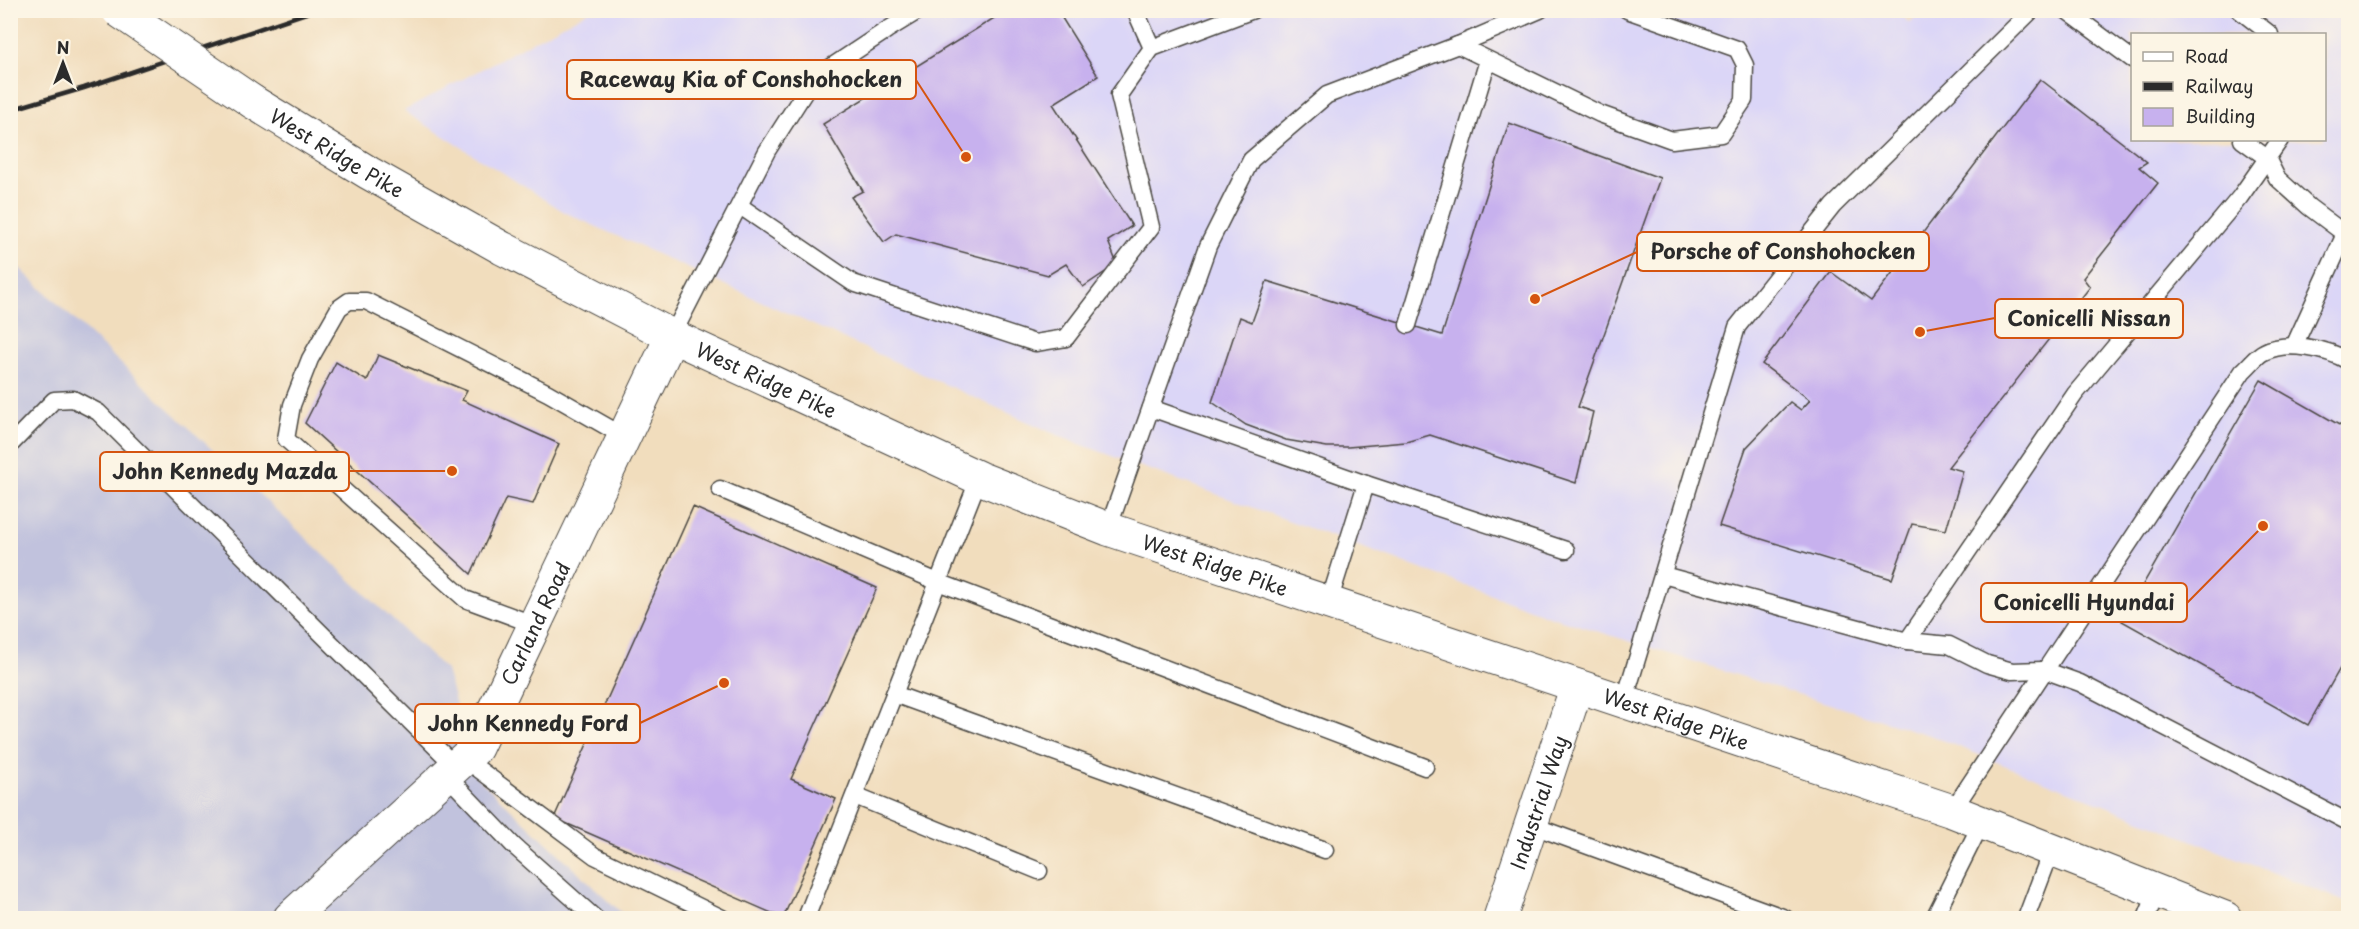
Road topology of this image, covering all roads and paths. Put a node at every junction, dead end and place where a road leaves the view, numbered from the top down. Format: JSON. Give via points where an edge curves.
{"nodes":[{"id":1,"x":118,"y":10,"type":"edge"},
{"id":2,"x":920,"y":10,"type":"edge"},
{"id":3,"x":1135,"y":10,"type":"edge"},
{"id":4,"x":1252,"y":10,"type":"edge"},
{"id":5,"x":1540,"y":10,"type":"edge"},
{"id":6,"x":1627,"y":10,"type":"edge"},
{"id":7,"x":2032,"y":10,"type":"edge"},
{"id":8,"x":2066,"y":10,"type":"edge"},
{"id":9,"x":2239,"y":10,"type":"edge"},
{"id":10,"x":2269,"y":33,"type":"edge"},
{"id":11,"x":1458,"y":45,"type":"junction"},
{"id":12,"x":1152,"y":48,"type":"junction"},
{"id":13,"x":2131,"y":58,"type":"edge"},
{"id":14,"x":1488,"y":60,"type":"junction"},
{"id":15,"x":2243,"y":141,"type":"edge"},
{"id":16,"x":2279,"y":141,"type":"edge"},
{"id":17,"x":2267,"y":158,"type":"junction"},
{"id":18,"x":740,"y":206,"type":"junction"},
{"id":19,"x":2347,"y":232,"type":"edge"},
{"id":20,"x":1408,"y":325,"type":"dead end"},
{"id":21,"x":672,"y":336,"type":"junction"},
{"id":22,"x":2294,"y":346,"type":"junction"},
{"id":23,"x":2349,"y":361,"type":"edge"},
{"id":24,"x":1151,"y":408,"type":"junction"},
{"id":25,"x":625,"y":437,"type":"junction"},
{"id":26,"x":10,"y":445,"type":"edge"},
{"id":27,"x":980,"y":478,"type":"junction"},
{"id":28,"x":1366,"y":484,"type":"junction"},
{"id":29,"x":720,"y":489,"type":"dead end"},
{"id":30,"x":1108,"y":529,"type":"junction"},
{"id":31,"x":1566,"y":550,"type":"dead end"},
{"id":32,"x":1663,"y":576,"type":"junction"},
{"id":33,"x":938,"y":582,"type":"junction"},
{"id":34,"x":1329,"y":602,"type":"junction"},
{"id":35,"x":535,"y":625,"type":"junction"},
{"id":36,"x":1906,"y":640,"type":"junction"},
{"id":37,"x":2044,"y":670,"type":"junction"},
{"id":38,"x":1577,"y":686,"type":"junction"},
{"id":39,"x":894,"y":694,"type":"junction"},
{"id":40,"x":1624,"y":702,"type":"junction"},
{"id":41,"x":456,"y":767,"type":"junction"},
{"id":42,"x":1425,"y":767,"type":"dead end"},
{"id":43,"x":855,"y":796,"type":"junction"},
{"id":44,"x":1952,"y":812,"type":"junction"},
{"id":45,"x":1983,"y":822,"type":"junction"},
{"id":46,"x":2349,"y":822,"type":"edge"},
{"id":47,"x":1531,"y":825,"type":"junction"},
{"id":48,"x":2052,"y":849,"type":"junction"},
{"id":49,"x":1325,"y":850,"type":"dead end"},
{"id":50,"x":1039,"y":871,"type":"dead end"},
{"id":51,"x":2152,"y":905,"type":"edge"},
{"id":52,"x":809,"y":917,"type":"edge"},
{"id":53,"x":290,"y":918,"type":"edge"},
{"id":54,"x":595,"y":918,"type":"edge"},
{"id":55,"x":723,"y":918,"type":"edge"},
{"id":56,"x":1500,"y":918,"type":"edge"},
{"id":57,"x":1785,"y":918,"type":"edge"},
{"id":58,"x":1934,"y":918,"type":"edge"},
{"id":59,"x":2026,"y":918,"type":"edge"},
{"id":60,"x":2225,"y":918,"type":"edge"}],
"edges":[{"from":1,"to":21,"type":"main road","name":"West Ridge Pike","bridge":true,"via":[[253,102],[369,173],[492,243]]},
{"from":2,"to":18,"type":"lane","via":[[813,79],[767,151]]},
{"from":3,"to":12,"type":"lane"},
{"from":4,"to":12,"type":"lane"},
{"from":5,"to":11,"type":"lane"},
{"from":6,"to":14,"type":"lane","via":[[1737,49],[1745,65],[1744,100],[1721,134],[1672,140],[1600,114]]},
{"from":7,"to":32,"type":"lane","via":[[1833,206],[1737,327]]},
{"from":8,"to":13,"type":"lane"},
{"from":9,"to":10,"type":"lane"},
{"from":11,"to":14,"type":"lane"},
{"from":11,"to":24,"type":"lane","via":[[1327,95],[1251,160],[1208,246]]},
{"from":12,"to":18,"type":"lane","via":[[1119,95],[1151,227],[1066,338],[1035,343],[853,283]]},
{"from":14,"to":20,"type":"lane"},
{"from":15,"to":17,"type":"lane"},
{"from":16,"to":17,"type":"lane"},
{"from":17,"to":19,"type":"lane","via":[[2277,178],[2309,207]]},
{"from":17,"to":36,"type":"lane","via":[[2240,197],[2074,394]]},
{"from":18,"to":21,"type":"lane"},
{"from":19,"to":22,"type":"lane"},
{"from":21,"to":25,"type":"main road","name":"Carland Road"},
{"from":21,"to":27,"type":"main road","name":"West Ridge Pike"},
{"from":22,"to":23,"type":"lane","via":[[2336,354]]},
{"from":22,"to":37,"type":"lane","via":[[2264,352],[2243,371]]},
{"from":24,"to":28,"type":"lane"},
{"from":24,"to":30,"type":"lane"},
{"from":25,"to":35,"type":"main road","name":"Carland Road"},
{"from":25,"to":35,"type":"lane","via":[[548,393],[366,301],[349,301],[339,308],[310,359],[286,439],[465,599]]},
{"from":26,"to":41,"type":"lane","via":[[54,400],[73,399],[98,412]]},
{"from":27,"to":30,"type":"main road","name":"West Ridge Pike"},
{"from":27,"to":33,"type":"lane"},
{"from":28,"to":31,"type":"lane"},
{"from":28,"to":34,"type":"lane"},
{"from":29,"to":33,"type":"lane"},
{"from":30,"to":34,"type":"main road","name":"West Ridge Pike"},
{"from":32,"to":36,"type":"lane"},
{"from":32,"to":40,"type":"lane"},
{"from":33,"to":39,"type":"lane"},
{"from":33,"to":42,"type":"lane"},
{"from":34,"to":38,"type":"main road","name":"West Ridge Pike"},
{"from":35,"to":41,"type":"main road","name":"Carland Road","via":[[476,748]]},
{"from":36,"to":37,"type":"lane","via":[[1949,645],[2012,670]]},
{"from":37,"to":44,"type":"lane"},
{"from":37,"to":46,"type":"lane","via":[[2080,683]]},
{"from":38,"to":40,"type":"main road","name":"West Ridge Pike"},
{"from":38,"to":47,"type":"main road","name":"Industrial Way"},
{"from":39,"to":43,"type":"lane"},
{"from":39,"to":49,"type":"lane"},
{"from":40,"to":44,"type":"main road","name":"West Ridge Pike"},
{"from":41,"to":53,"type":"main road","name":"Carland Road"},
{"from":41,"to":54,"type":"lane","via":[[514,846]]},
{"from":41,"to":55,"type":"lane","via":[[594,856]]},
{"from":43,"to":50,"type":"lane"},
{"from":43,"to":52,"type":"lane"},
{"from":44,"to":45,"type":"main road","name":"West Ridge Pike"},
{"from":45,"to":48,"type":"main road","name":"West Ridge Pike"},
{"from":45,"to":58,"type":"lane"},
{"from":47,"to":56,"type":"main road","name":"Industrial Way"},
{"from":47,"to":57,"type":"lane"},
{"from":48,"to":51,"type":"main road","name":"West Ridge Pike"},
{"from":48,"to":59,"type":"lane"},
{"from":51,"to":60,"type":"main road","name":"West Ridge Pike"}]}
